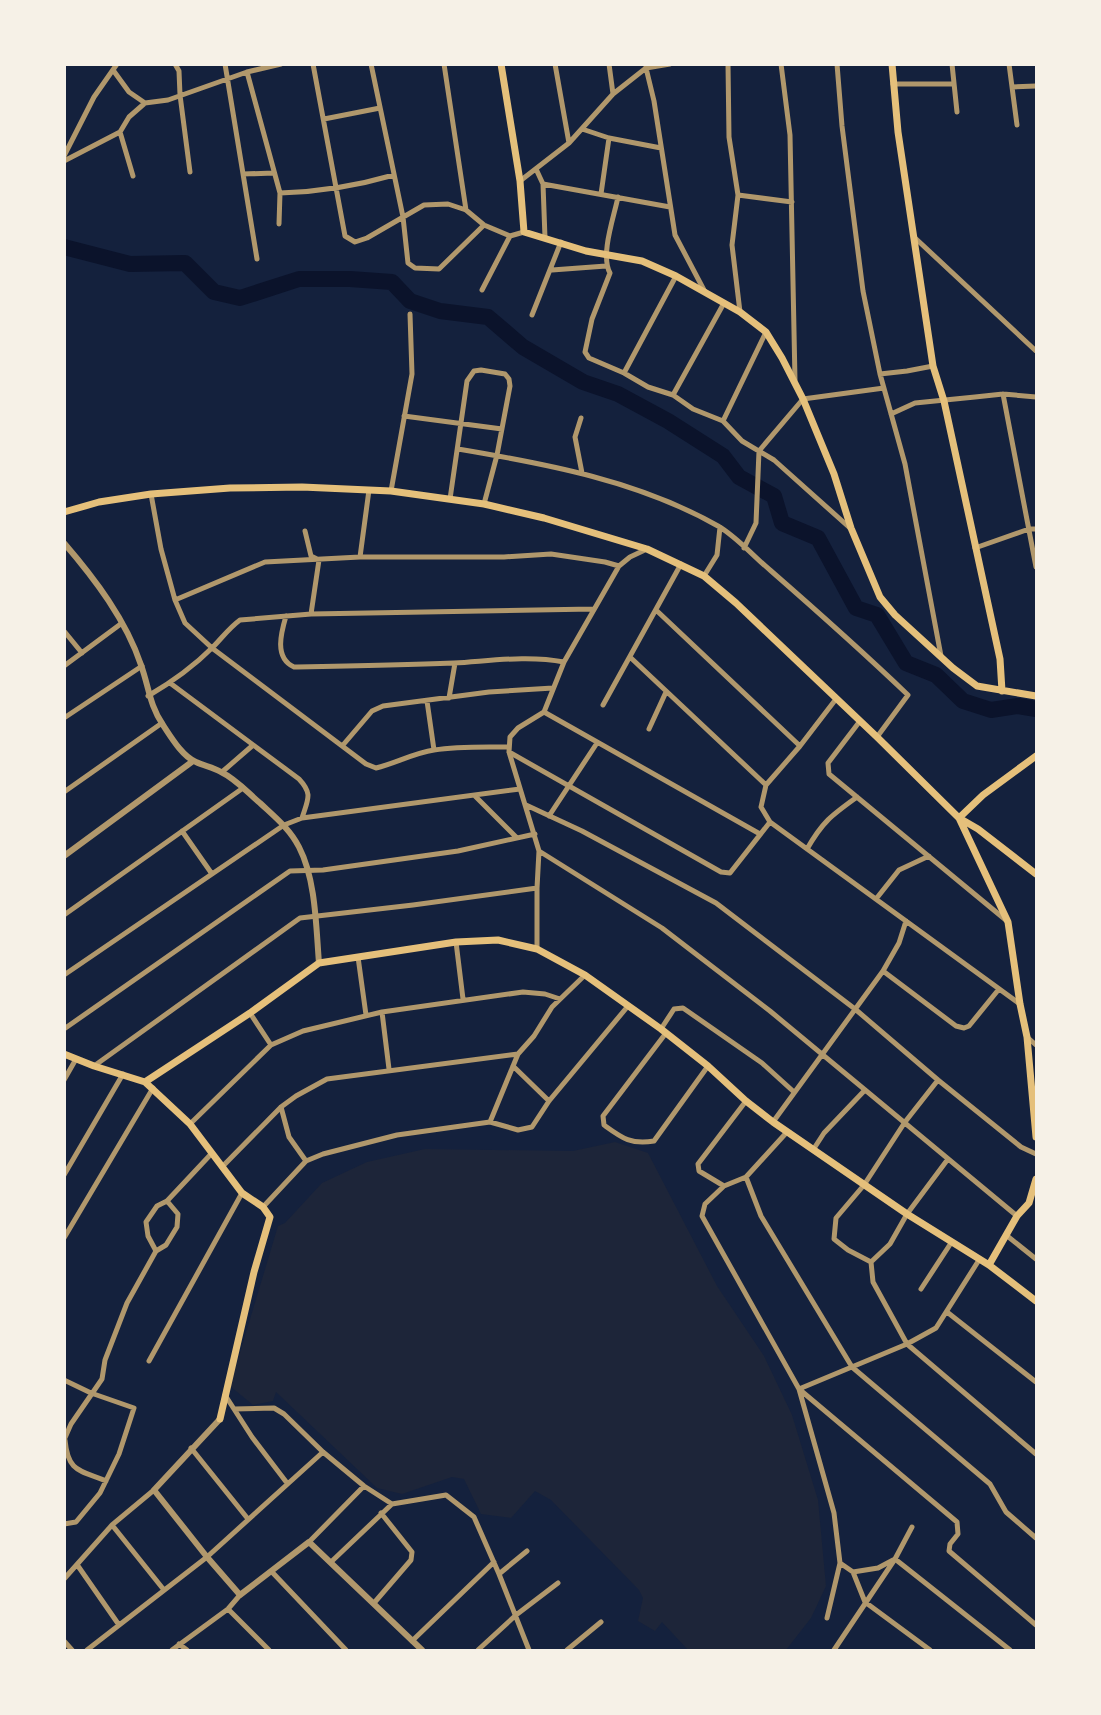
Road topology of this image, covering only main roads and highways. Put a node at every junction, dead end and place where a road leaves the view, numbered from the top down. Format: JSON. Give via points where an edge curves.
{"nodes":[{"id":1,"x":501,"y":64,"type":"edge"},
{"id":2,"x":892,"y":64,"type":"edge"},
{"id":3,"x":64,"y":512,"type":"edge"},
{"id":4,"x":1002,"y":691,"type":"junction"},
{"id":5,"x":1036,"y":696,"type":"edge"},
{"id":6,"x":1036,"y":756,"type":"edge"},
{"id":7,"x":959,"y":818,"type":"junction"},
{"id":8,"x":1036,"y":874,"type":"edge"},
{"id":9,"x":64,"y":1054,"type":"edge"},
{"id":10,"x":145,"y":1082,"type":"junction"},
{"id":11,"x":1036,"y":1137,"type":"edge"},
{"id":12,"x":1036,"y":1179,"type":"edge"},
{"id":13,"x":1033,"y":1204,"type":"edge"},
{"id":14,"x":989,"y":1265,"type":"junction"},
{"id":15,"x":1036,"y":1301,"type":"edge"},
{"id":16,"x":220,"y":1419,"type":"road end"}],
"edges":[{"from":1,"to":4,"type":"main road","via":[[524,232],[586,251],[642,261],[740,312],[766,332],[803,399],[880,597],[895,615],[977,686]]},
{"from":2,"to":4,"type":"main road","via":[[933,366],[1000,659]]},
{"from":3,"to":7,"type":"main road","via":[[151,494],[230,488],[391,491],[484,504],[647,549],[704,576],[736,603]]},
{"from":4,"to":5,"type":"main road"},
{"from":6,"to":7,"type":"main road"},
{"from":7,"to":8,"type":"main road"},
{"from":7,"to":11,"type":"main road","via":[[1008,922],[1027,1037]]},
{"from":9,"to":10,"type":"main road"},
{"from":10,"to":14,"type":"main road","via":[[319,963],[456,942],[498,940],[537,949],[585,975],[664,1031],[772,1122]]},
{"from":10,"to":16,"type":"main road","via":[[190,1124],[242,1193],[263,1207],[270,1217]]},
{"from":12,"to":13,"type":"main road"},
{"from":13,"to":14,"type":"main road","via":[[1017,1216]]},
{"from":14,"to":15,"type":"main road"}]}
